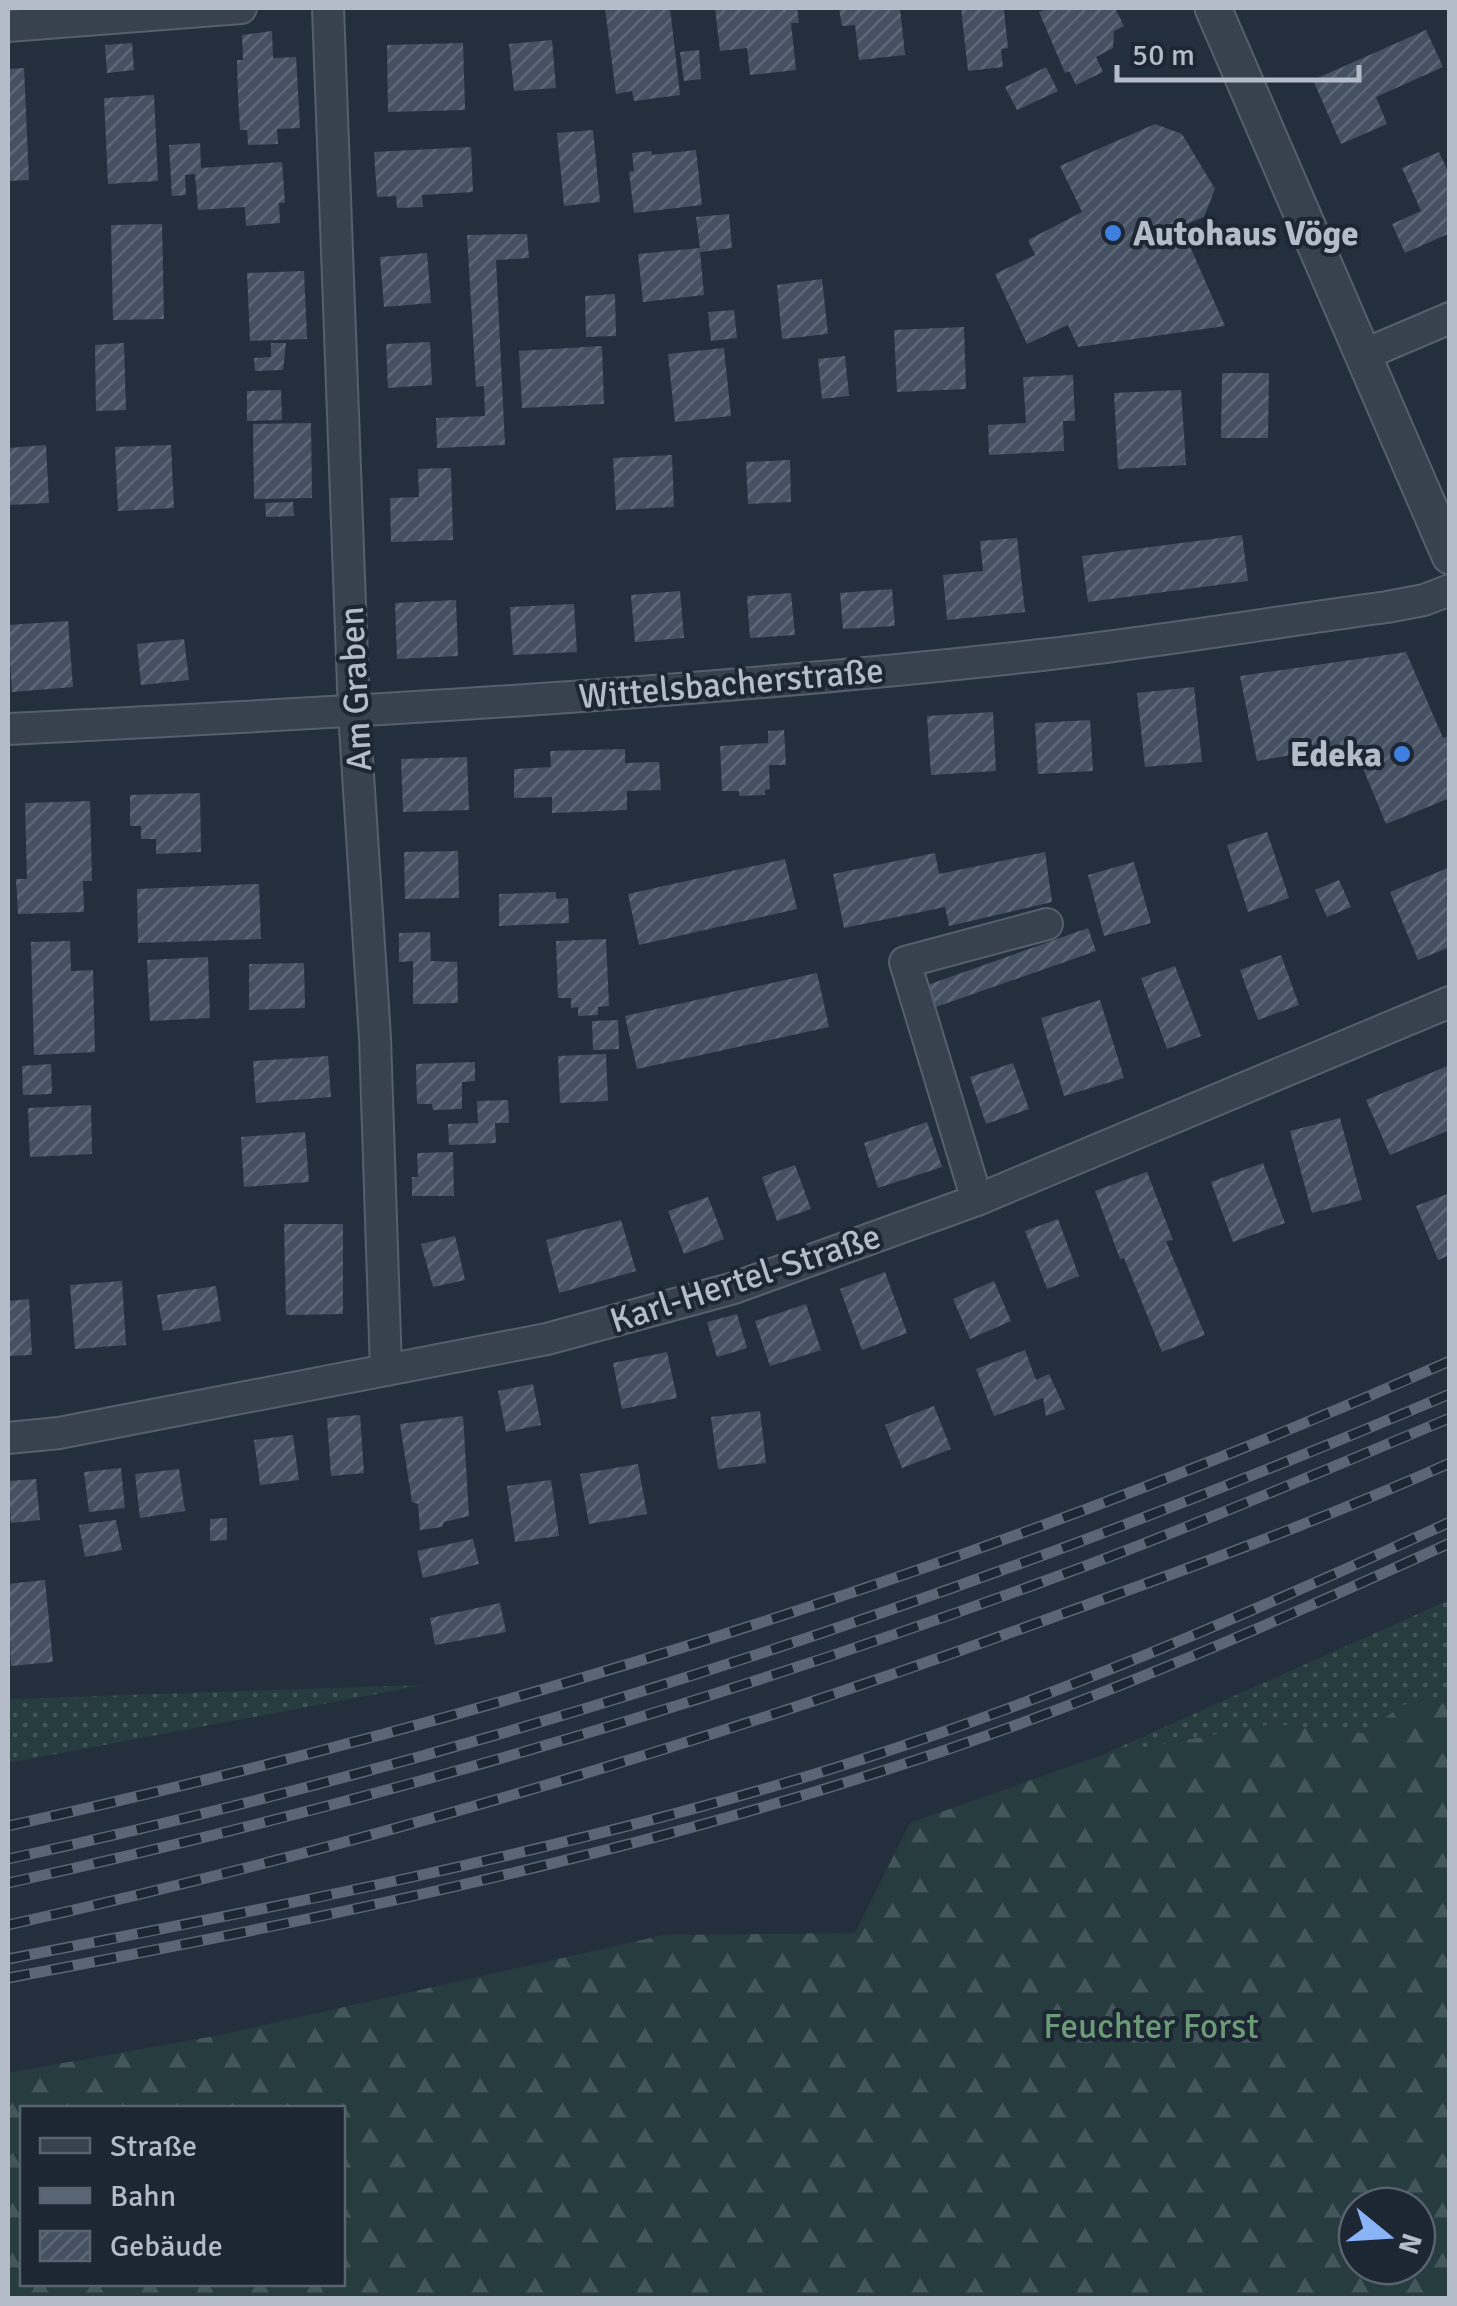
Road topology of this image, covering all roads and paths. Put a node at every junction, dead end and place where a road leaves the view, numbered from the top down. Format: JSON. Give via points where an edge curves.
{"nodes":[{"id":1,"x":242,"y":8,"type":"edge"},
{"id":2,"x":328,"y":8,"type":"edge"},
{"id":3,"x":1213,"y":8,"type":"edge"},
{"id":4,"x":8,"y":26,"type":"edge"},
{"id":5,"x":1450,"y":318,"type":"edge"},
{"id":6,"x":1363,"y":355,"type":"junction"},
{"id":7,"x":1450,"y":556,"type":"edge"},
{"id":8,"x":1450,"y":590,"type":"edge"},
{"id":9,"x":354,"y":712,"type":"junction"},
{"id":10,"x":8,"y":729,"type":"edge"},
{"id":11,"x":1047,"y":924,"type":"dead end"},
{"id":12,"x":1450,"y":1002,"type":"edge"},
{"id":13,"x":977,"y":1200,"type":"junction"},
{"id":14,"x":386,"y":1370,"type":"junction"},
{"id":15,"x":8,"y":1438,"type":"edge"}],
"edges":[{"from":1,"to":4,"type":"street"},
{"from":2,"to":9,"type":"street","name":"Am Graben"},
{"from":3,"to":6,"type":"street"},
{"from":5,"to":6,"type":"street"},
{"from":6,"to":7,"type":"street"},
{"from":8,"to":9,"type":"street","name":"Wittelsbacherstraße","via":[[1387,606],[1053,654],[717,687]]},
{"from":9,"to":10,"type":"street","name":"Wittelsbacherstraße"},
{"from":9,"to":14,"type":"street","name":"Am Graben","via":[[375,1038]]},
{"from":11,"to":13,"type":"street","via":[[905,962]]},
{"from":12,"to":13,"type":"street","name":"Karl-Hertel-Straße"},
{"from":13,"to":14,"type":"street","name":"Karl-Hertel-Straße","via":[[734,1288],[547,1340]]},
{"from":14,"to":15,"type":"street","name":"Karl-Hertel-Straße"}]}
